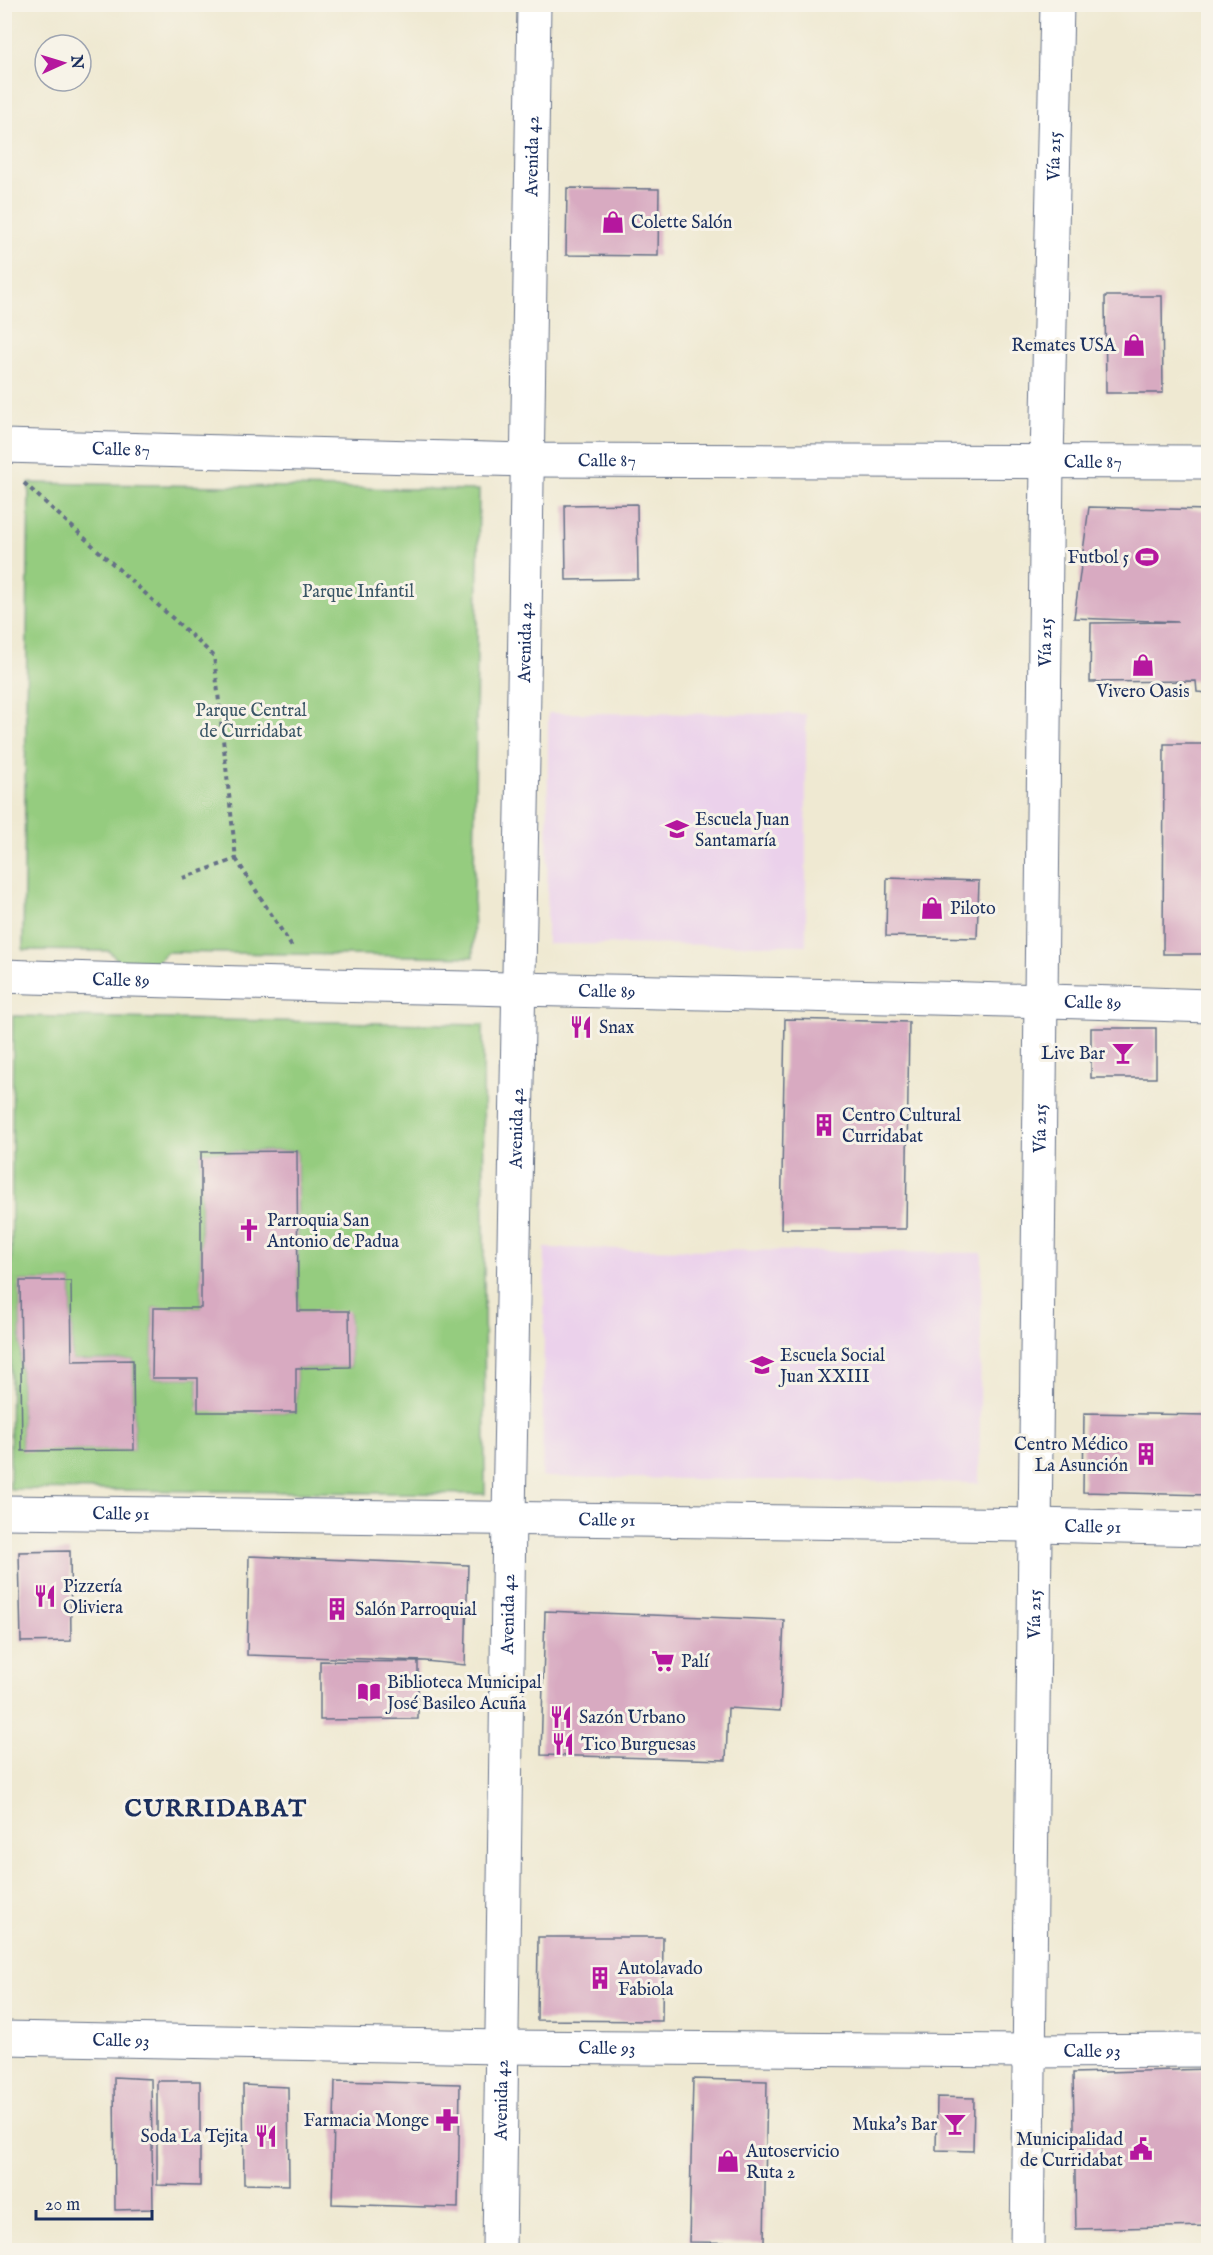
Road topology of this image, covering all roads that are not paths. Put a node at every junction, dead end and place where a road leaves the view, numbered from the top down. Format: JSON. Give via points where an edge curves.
{"nodes":[{"id":1,"x":534,"y":4,"type":"edge"},
{"id":2,"x":1057,"y":4,"type":"edge"},
{"id":3,"x":4,"y":446,"type":"edge"},
{"id":4,"x":528,"y":460,"type":"junction"},
{"id":5,"x":1047,"y":461,"type":"junction"},
{"id":6,"x":1209,"y":462,"type":"edge"},
{"id":7,"x":4,"y":976,"type":"edge"},
{"id":8,"x":519,"y":990,"type":"junction"},
{"id":9,"x":1042,"y":1000,"type":"junction"},
{"id":10,"x":1209,"y":1006,"type":"edge"},
{"id":11,"x":4,"y":1512,"type":"edge"},
{"id":12,"x":509,"y":1518,"type":"junction"},
{"id":13,"x":1035,"y":1524,"type":"junction"},
{"id":14,"x":1209,"y":1530,"type":"edge"},
{"id":15,"x":4,"y":2038,"type":"edge"},
{"id":16,"x":502,"y":2047,"type":"junction"},
{"id":17,"x":1209,"y":2050,"type":"edge"},
{"id":18,"x":1029,"y":2051,"type":"junction"},
{"id":19,"x":499,"y":2250,"type":"edge"},
{"id":20,"x":1028,"y":2250,"type":"edge"}],
"edges":[{"from":1,"to":4,"type":"street","name":"Avenida 42"},
{"from":2,"to":5,"type":"street","name":"Vía 215"},
{"from":3,"to":4,"type":"street","name":"Calle 87"},
{"from":4,"to":5,"type":"street","name":"Calle 87"},
{"from":4,"to":8,"type":"street","name":"Avenida 42"},
{"from":5,"to":6,"type":"street","name":"Calle 87"},
{"from":5,"to":9,"type":"street","name":"Vía 215"},
{"from":7,"to":8,"type":"street","name":"Calle 89"},
{"from":8,"to":9,"type":"street","name":"Calle 89"},
{"from":8,"to":12,"type":"street","name":"Avenida 42"},
{"from":9,"to":10,"type":"street","name":"Calle 89"},
{"from":9,"to":13,"type":"street","name":"Vía 215"},
{"from":11,"to":12,"type":"street","name":"Calle 91"},
{"from":12,"to":13,"type":"street","name":"Calle 91"},
{"from":12,"to":16,"type":"street","name":"Avenida 42"},
{"from":13,"to":14,"type":"street","name":"Calle 91"},
{"from":13,"to":18,"type":"street","name":"Vía 215"},
{"from":15,"to":16,"type":"street","name":"Calle 93"},
{"from":16,"to":18,"type":"street","name":"Calle 93"},
{"from":16,"to":19,"type":"street","name":"Avenida 42"},
{"from":17,"to":18,"type":"street","name":"Calle 93"},
{"from":18,"to":20,"type":"street","name":"Vía 215"}]}
